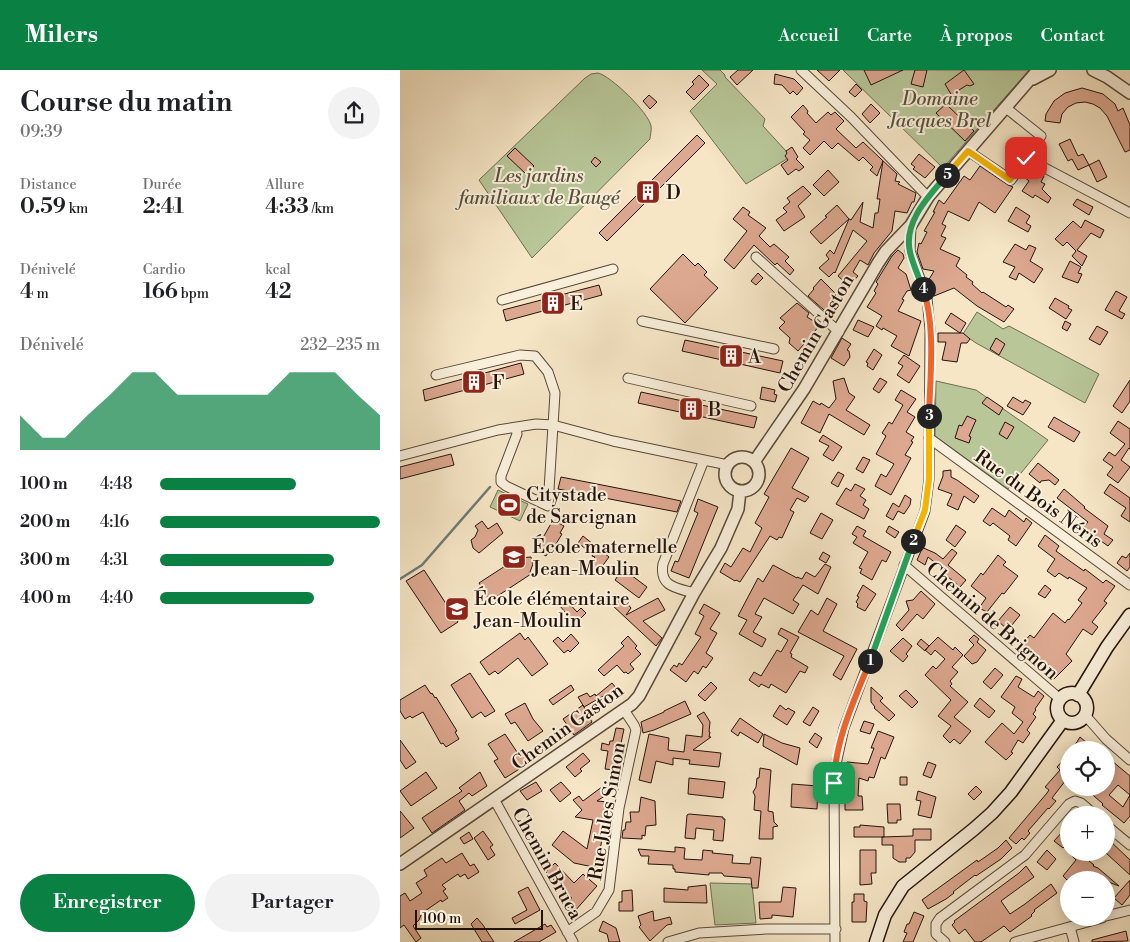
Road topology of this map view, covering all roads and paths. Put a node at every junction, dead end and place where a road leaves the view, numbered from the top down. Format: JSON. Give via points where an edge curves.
{"nodes":[{"id":1,"x":801,"y":70,"type":"edge"},
{"id":2,"x":1038,"y":70,"type":"edge"},
{"id":3,"x":1050,"y":70,"type":"edge"},
{"id":4,"x":1093,"y":70,"type":"edge"},
{"id":5,"x":1108,"y":70,"type":"edge"},
{"id":6,"x":1031,"y":80,"type":"junction"},
{"id":7,"x":1130,"y":86,"type":"edge"},
{"id":8,"x":1130,"y":93,"type":"edge"},
{"id":9,"x":1006,"y":108,"type":"junction"},
{"id":10,"x":968,"y":151,"type":"junction"},
{"id":11,"x":1026,"y":158,"type":"junction"},
{"id":12,"x":928,"y":197,"type":"junction"},
{"id":13,"x":1130,"y":213,"type":"edge"},
{"id":14,"x":911,"y":225,"type":"junction"},
{"id":15,"x":756,"y":257,"type":"dead end"},
{"id":16,"x":613,"y":269,"type":"dead end"},
{"id":17,"x":502,"y":300,"type":"dead end"},
{"id":18,"x":642,"y":321,"type":"dead end"},
{"id":19,"x":839,"y":332,"type":"junction"},
{"id":20,"x":774,"y":349,"type":"dead end"},
{"id":21,"x":436,"y":375,"type":"dead end"},
{"id":22,"x":628,"y":378,"type":"dead end"},
{"id":23,"x":751,"y":406,"type":"dead end"},
{"id":24,"x":553,"y":425,"type":"junction"},
{"id":25,"x":516,"y":428,"type":"junction"},
{"id":26,"x":928,"y":438,"type":"junction"},
{"id":27,"x":400,"y":456,"type":"edge"},
{"id":28,"x":704,"y":460,"type":"junction"},
{"id":29,"x":754,"y":462,"type":"junction"},
{"id":30,"x":728,"y":465,"type":"junction"},
{"id":31,"x":740,"y":491,"type":"junction"},
{"id":32,"x":904,"y":566,"type":"junction"},
{"id":33,"x":1130,"y":584,"type":"edge"},
{"id":34,"x":694,"y":593,"type":"junction"},
{"id":35,"x":1130,"y":615,"type":"edge"},
{"id":36,"x":1078,"y":695,"type":"junction"},
{"id":37,"x":1060,"y":699,"type":"junction"},
{"id":38,"x":624,"y":710,"type":"junction"},
{"id":39,"x":1085,"y":715,"type":"junction"},
{"id":40,"x":1063,"y":720,"type":"junction"},
{"id":41,"x":1130,"y":760,"type":"edge"},
{"id":42,"x":494,"y":799,"type":"junction"},
{"id":43,"x":1067,"y":806,"type":"edge"},
{"id":44,"x":1085,"y":806,"type":"edge"},
{"id":45,"x":1060,"y":814,"type":"edge"},
{"id":46,"x":1115,"y":833,"type":"edge"},
{"id":47,"x":1130,"y":846,"type":"edge"},
{"id":48,"x":400,"y":864,"type":"edge"},
{"id":49,"x":1130,"y":910,"type":"edge"},
{"id":50,"x":1115,"y":914,"type":"edge"},
{"id":51,"x":1074,"y":926,"type":"edge"},
{"id":52,"x":1070,"y":927,"type":"junction"},
{"id":53,"x":836,"y":929,"type":"junction"},
{"id":54,"x":567,"y":932,"type":"junction"},
{"id":55,"x":573,"y":942,"type":"edge"},
{"id":56,"x":668,"y":942,"type":"edge"},
{"id":57,"x":835,"y":942,"type":"edge"},
{"id":58,"x":876,"y":942,"type":"edge"},
{"id":59,"x":945,"y":942,"type":"edge"},
{"id":60,"x":1015,"y":942,"type":"edge"},
{"id":61,"x":1074,"y":942,"type":"edge"}],
"edges":[{"from":1,"to":12,"type":"street"},
{"from":2,"to":6,"type":"street"},
{"from":3,"to":6,"type":"street"},
{"from":4,"to":8,"type":"street"},
{"from":5,"to":7,"type":"street"},
{"from":6,"to":9,"type":"street","name":"Chemin Gaston"},
{"from":9,"to":10,"type":"street","name":"Chemin Gaston"},
{"from":9,"to":11,"type":"street","via":[[1041,136]]},
{"from":10,"to":11,"type":"street","via":[[1010,180]]},
{"from":10,"to":12,"type":"street","name":"Chemin Gaston"},
{"from":11,"to":13,"type":"street"},
{"from":12,"to":14,"type":"street","name":"Chemin Gaston"},
{"from":14,"to":19,"type":"street","name":"Chemin Gaston","via":[[886,251]]},
{"from":14,"to":26,"type":"street","via":[[910,251],[930,316]]},
{"from":15,"to":19,"type":"street"},
{"from":16,"to":17,"type":"street"},
{"from":18,"to":20,"type":"street"},
{"from":19,"to":29,"type":"street","name":"Chemin Gaston"},
{"from":21,"to":24,"type":"street","via":[[520,355],[535,356],[548,372],[555,393]]},
{"from":22,"to":23,"type":"street"},
{"from":24,"to":25,"type":"street"},
{"from":24,"to":25,"type":"street","via":[[548,506],[501,482],[517,434]]},
{"from":24,"to":28,"type":"street"},
{"from":25,"to":27,"type":"street"},
{"from":26,"to":32,"type":"street","via":[[929,479],[925,510]]},
{"from":26,"to":33,"type":"street","name":"Rue du Bois Néris"},
{"from":28,"to":30,"type":"street"},
{"from":28,"to":34,"type":"street","via":[[662,572],[663,578],[672,586]]},
{"from":29,"to":30,"type":"street","via":[[740,458]]},
{"from":29,"to":31,"type":"street","via":[[758,471],[757,482],[750,489]]},
{"from":30,"to":31,"type":"street","via":[[727,483]]},
{"from":31,"to":34,"type":"street","name":"Chemin Gaston","via":[[738,509],[721,548]]},
{"from":32,"to":37,"type":"street","name":"Chemin de Brignon"},
{"from":32,"to":53,"type":"street","via":[[844,728],[836,764]]},
{"from":34,"to":38,"type":"street","name":"Chemin Gaston","via":[[638,696]]},
{"from":35,"to":36,"type":"main road"},
{"from":36,"to":37,"type":"main road","via":[[1068,694]]},
{"from":36,"to":39,"type":"main road","via":[[1087,706]]},
{"from":37,"to":40,"type":"main road","via":[[1057,708]]},
{"from":38,"to":42,"type":"street","name":"Chemin Gaston"},
{"from":38,"to":54,"type":"street","name":"Rue Jules Simon","via":[[636,730],[620,808],[609,890],[596,912]]},
{"from":39,"to":40,"type":"main road","via":[[1075,723]]},
{"from":39,"to":41,"type":"street"},
{"from":40,"to":58,"type":"main road","via":[[992,813],[903,886],[885,915]]},
{"from":42,"to":48,"type":"street","name":"Chemin Gaston"},
{"from":42,"to":54,"type":"street","name":"Chemin Bruca"},
{"from":43,"to":44,"type":"street","via":[[1075,802]]},
{"from":45,"to":59,"type":"street","via":[[1025,855],[940,918],[936,934]]},
{"from":46,"to":47,"type":"street"},
{"from":49,"to":50,"type":"street"},
{"from":51,"to":52,"type":"street"},
{"from":52,"to":60,"type":"street"},
{"from":52,"to":61,"type":"street"},
{"from":53,"to":56,"type":"street","via":[[709,932]]},
{"from":53,"to":57,"type":"street"},
{"from":54,"to":55,"type":"street","name":"Chemin Bruca"}]}
